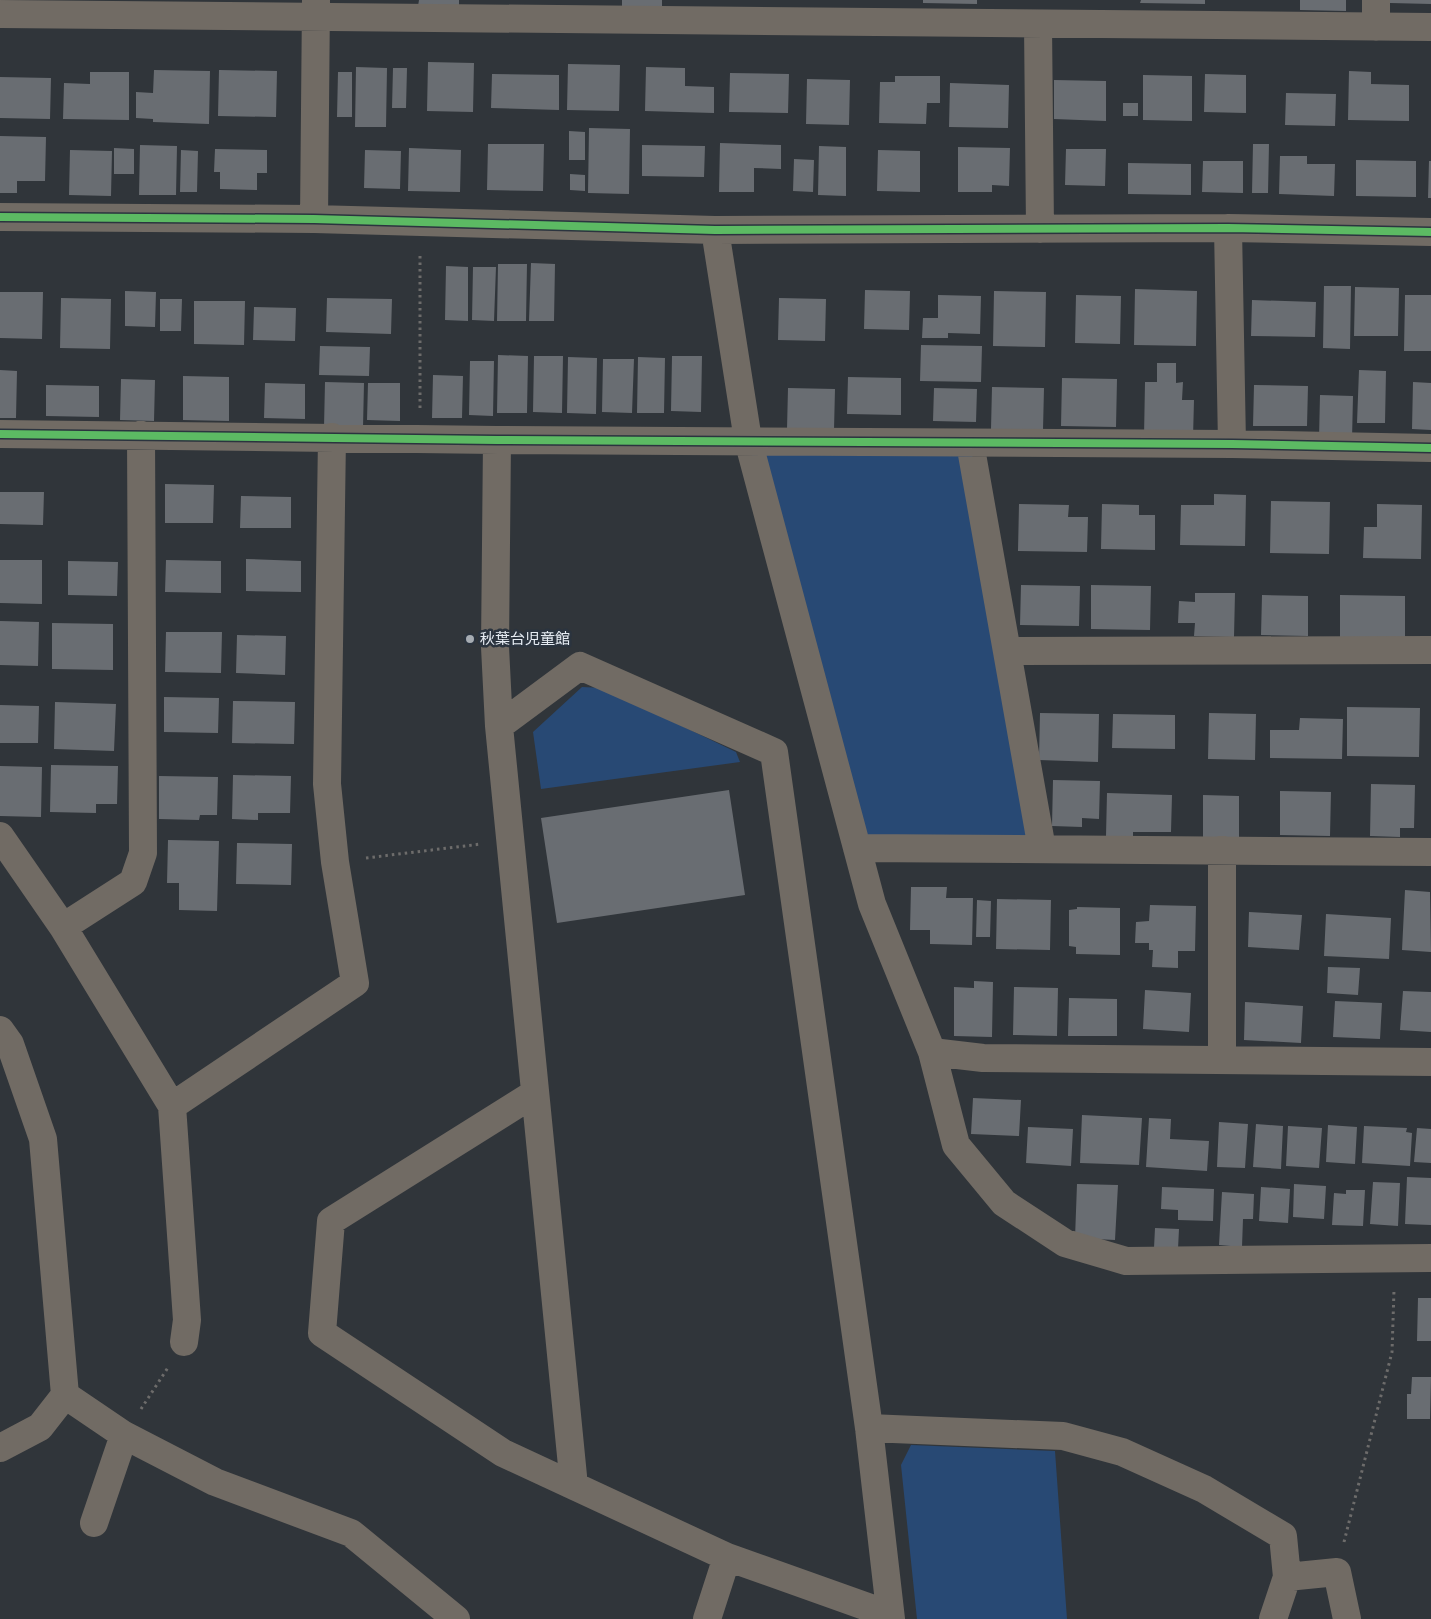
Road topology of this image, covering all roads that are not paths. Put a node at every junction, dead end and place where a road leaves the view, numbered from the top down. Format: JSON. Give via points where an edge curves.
{"nodes":[{"id":1,"x":1376,"y":0,"type":"edge"},
{"id":2,"x":134,"y":7,"type":"edge"},
{"id":3,"x":316,"y":8,"type":"edge"},
{"id":4,"x":506,"y":10,"type":"edge"},
{"id":5,"x":693,"y":10,"type":"edge"},
{"id":6,"x":0,"y":14,"type":"edge"},
{"id":7,"x":1038,"y":24,"type":"junction"},
{"id":8,"x":1376,"y":27,"type":"junction"},
{"id":9,"x":1431,"y":28,"type":"edge"},
{"id":10,"x":0,"y":217,"type":"edge"},
{"id":11,"x":314,"y":218,"type":"junction"},
{"id":12,"x":1228,"y":228,"type":"junction"},
{"id":13,"x":1040,"y":229,"type":"junction"},
{"id":14,"x":715,"y":230,"type":"junction"},
{"id":15,"x":1431,"y":232,"type":"edge"},
{"id":16,"x":0,"y":434,"type":"edge"},
{"id":17,"x":141,"y":435,"type":"junction"},
{"id":18,"x":332,"y":438,"type":"junction"},
{"id":19,"x":497,"y":440,"type":"junction"},
{"id":20,"x":748,"y":440,"type":"junction"},
{"id":21,"x":970,"y":443,"type":"junction"},
{"id":22,"x":1232,"y":444,"type":"junction"},
{"id":23,"x":1431,"y":448,"type":"edge"},
{"id":24,"x":1431,"y":650,"type":"edge"},
{"id":25,"x":1007,"y":651,"type":"junction"},
{"id":26,"x":499,"y":726,"type":"junction"},
{"id":27,"x":0,"y":836,"type":"edge"},
{"id":28,"x":857,"y":848,"type":"junction"},
{"id":29,"x":1042,"y":849,"type":"junction"},
{"id":30,"x":1222,"y":850,"type":"junction"},
{"id":31,"x":1431,"y":852,"type":"edge"},
{"id":32,"x":63,"y":927,"type":"junction"},
{"id":33,"x":0,"y":1030,"type":"edge"},
{"id":34,"x":932,"y":1052,"type":"junction"},
{"id":35,"x":1222,"y":1059,"type":"junction"},
{"id":36,"x":1431,"y":1062,"type":"edge"},
{"id":37,"x":535,"y":1093,"type":"junction"},
{"id":38,"x":172,"y":1106,"type":"junction"},
{"id":39,"x":1431,"y":1258,"type":"edge"},
{"id":40,"x":184,"y":1342,"type":"road end"},
{"id":41,"x":64,"y":1395,"type":"junction"},
{"id":42,"x":869,"y":1428,"type":"junction"},
{"id":43,"x":124,"y":1434,"type":"junction"},
{"id":44,"x":0,"y":1448,"type":"edge"},
{"id":45,"x":574,"y":1486,"type":"junction"},
{"id":46,"x":94,"y":1523,"type":"dead end"},
{"id":47,"x":727,"y":1557,"type":"junction"},
{"id":48,"x":1287,"y":1577,"type":"junction"},
{"id":49,"x":890,"y":1617,"type":"edge"},
{"id":50,"x":456,"y":1619,"type":"edge"},
{"id":51,"x":707,"y":1619,"type":"edge"},
{"id":52,"x":1273,"y":1619,"type":"edge"},
{"id":53,"x":1347,"y":1619,"type":"edge"}],
"edges":[{"from":1,"to":8,"type":"street"},
{"from":2,"to":3,"type":"street"},
{"from":2,"to":6,"type":"street"},
{"from":3,"to":4,"type":"street"},
{"from":3,"to":11,"type":"street"},
{"from":4,"to":5,"type":"street"},
{"from":5,"to":7,"type":"street"},
{"from":7,"to":8,"type":"street"},
{"from":7,"to":13,"type":"street"},
{"from":8,"to":9,"type":"street"},
{"from":10,"to":11,"type":"street"},
{"from":11,"to":14,"type":"street"},
{"from":12,"to":13,"type":"street"},
{"from":12,"to":15,"type":"street"},
{"from":12,"to":22,"type":"street"},
{"from":13,"to":14,"type":"street"},
{"from":14,"to":20,"type":"street"},
{"from":16,"to":17,"type":"street"},
{"from":17,"to":18,"type":"street"},
{"from":17,"to":32,"type":"street","via":[[143,854],[134,882]]},
{"from":18,"to":19,"type":"street"},
{"from":18,"to":38,"type":"street","via":[[327,784],[335,862],[355,983]]},
{"from":19,"to":20,"type":"street"},
{"from":19,"to":26,"type":"street","via":[[495,647]]},
{"from":20,"to":21,"type":"street"},
{"from":20,"to":28,"type":"street"},
{"from":21,"to":22,"type":"street"},
{"from":21,"to":25,"type":"street"},
{"from":22,"to":23,"type":"street"},
{"from":24,"to":25,"type":"street"},
{"from":25,"to":29,"type":"street"},
{"from":26,"to":37,"type":"street"},
{"from":26,"to":42,"type":"street","via":[[580,666],[774,752]]},
{"from":27,"to":32,"type":"street"},
{"from":28,"to":29,"type":"street"},
{"from":28,"to":34,"type":"street","via":[[872,904]]},
{"from":29,"to":30,"type":"street"},
{"from":30,"to":31,"type":"street"},
{"from":30,"to":35,"type":"street"},
{"from":32,"to":38,"type":"street"},
{"from":33,"to":41,"type":"street","via":[[10,1044],[43,1139]]},
{"from":34,"to":35,"type":"street","via":[[983,1058]]},
{"from":34,"to":39,"type":"street","via":[[956,1145],[1004,1203],[1065,1243],[1126,1261]]},
{"from":35,"to":36,"type":"street"},
{"from":37,"to":45,"type":"street"},
{"from":37,"to":45,"type":"street","via":[[331,1221],[322,1333],[503,1453]]},
{"from":38,"to":40,"type":"street","via":[[187,1320]]},
{"from":41,"to":43,"type":"street"},
{"from":41,"to":44,"type":"street","via":[[40,1427]]},
{"from":42,"to":48,"type":"street","via":[[1063,1436],[1122,1452],[1204,1489],[1283,1536]]},
{"from":42,"to":49,"type":"street"},
{"from":43,"to":46,"type":"street"},
{"from":43,"to":50,"type":"street","via":[[215,1482],[351,1533]]},
{"from":45,"to":47,"type":"street"},
{"from":47,"to":49,"type":"street"},
{"from":47,"to":51,"type":"street"},
{"from":48,"to":52,"type":"street"},
{"from":48,"to":53,"type":"street","via":[[1337,1572]]}]}
